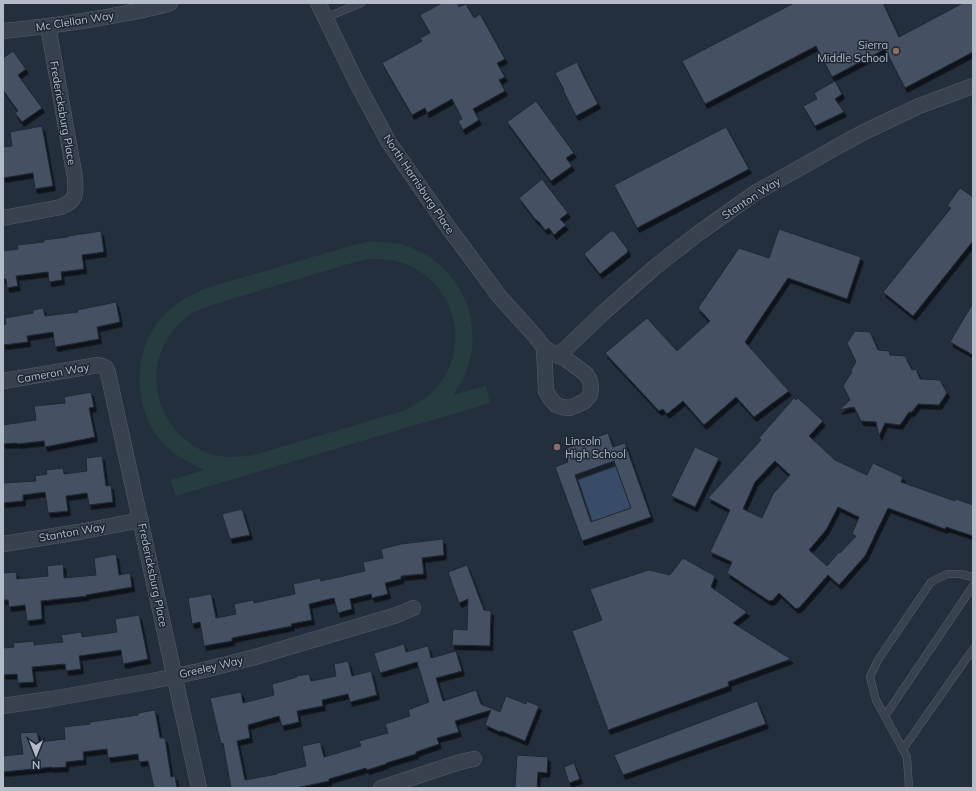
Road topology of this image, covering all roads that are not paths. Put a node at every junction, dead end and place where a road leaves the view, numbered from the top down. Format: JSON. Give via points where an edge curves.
{"nodes":[{"id":1,"x":170,"y":3,"type":"edge"},
{"id":2,"x":318,"y":3,"type":"edge"},
{"id":3,"x":357,"y":4,"type":"edge"},
{"id":4,"x":325,"y":18,"type":"junction"},
{"id":5,"x":48,"y":26,"type":"junction"},
{"id":6,"x":3,"y":31,"type":"edge"},
{"id":7,"x":973,"y":86,"type":"edge"},
{"id":8,"x":3,"y":218,"type":"edge"},
{"id":9,"x":544,"y":348,"type":"junction"},
{"id":10,"x":558,"y":356,"type":"junction"},
{"id":11,"x":102,"y":366,"type":"joint"},
{"id":12,"x":3,"y":381,"type":"edge"},
{"id":13,"x":141,"y":520,"type":"junction"},
{"id":14,"x":3,"y":544,"type":"edge"},
{"id":15,"x":973,"y":577,"type":"edge"},
{"id":16,"x":973,"y":586,"type":"edge"},
{"id":17,"x":414,"y":608,"type":"dead end"},
{"id":18,"x":973,"y":649,"type":"edge"},
{"id":19,"x":175,"y":676,"type":"junction"},
{"id":20,"x":3,"y":706,"type":"edge"},
{"id":21,"x":885,"y":716,"type":"junction"},
{"id":22,"x":902,"y":749,"type":"junction"},
{"id":23,"x":474,"y":759,"type":"dead end"},
{"id":24,"x":385,"y":787,"type":"edge"},
{"id":25,"x":199,"y":788,"type":"edge"},
{"id":26,"x":909,"y":788,"type":"edge"}],
"edges":[{"from":1,"to":5,"type":"street","name":"Mc Clellan Way"},
{"from":2,"to":4,"type":"street","name":"North Harrisburg Place"},
{"from":3,"to":4,"type":"lane"},
{"from":4,"to":9,"type":"street","name":"North Harrisburg Place","via":[[388,141],[499,296]]},
{"from":5,"to":6,"type":"street","name":"Mc Clellan Way"},
{"from":5,"to":8,"type":"street","name":"Fredericksburg Place","via":[[76,195],[70,203],[61,207]]},
{"from":7,"to":10,"type":"street","name":"Stanton Way","via":[[919,106],[864,132],[755,193],[655,267]]},
{"from":9,"to":10,"type":"street","name":"North Harrisburg Place"},
{"from":9,"to":10,"type":"street","name":"North Harrisburg Place","via":[[546,391],[556,404],[569,408],[585,401],[590,395],[590,381],[586,374]]},
{"from":11,"to":12,"type":"street","name":"Cameron Way"},
{"from":11,"to":13,"type":"street","name":"Fredericksburg Place","via":[[108,373]]},
{"from":13,"to":14,"type":"street","name":"Stanton Way"},
{"from":13,"to":19,"type":"street","name":"Fredericksburg Place"},
{"from":15,"to":21,"type":"lane","via":[[947,574],[931,582],[878,660],[870,677],[876,700]]},
{"from":16,"to":21,"type":"lane"},
{"from":17,"to":19,"type":"street","name":"Greeley Way","via":[[255,657]]},
{"from":18,"to":22,"type":"lane"},
{"from":19,"to":20,"type":"street","name":"Greeley Way"},
{"from":19,"to":25,"type":"street","name":"Fredericksburg Place"},
{"from":21,"to":22,"type":"lane"},
{"from":22,"to":26,"type":"lane","via":[[907,757]]},
{"from":23,"to":24,"type":"street"}]}
